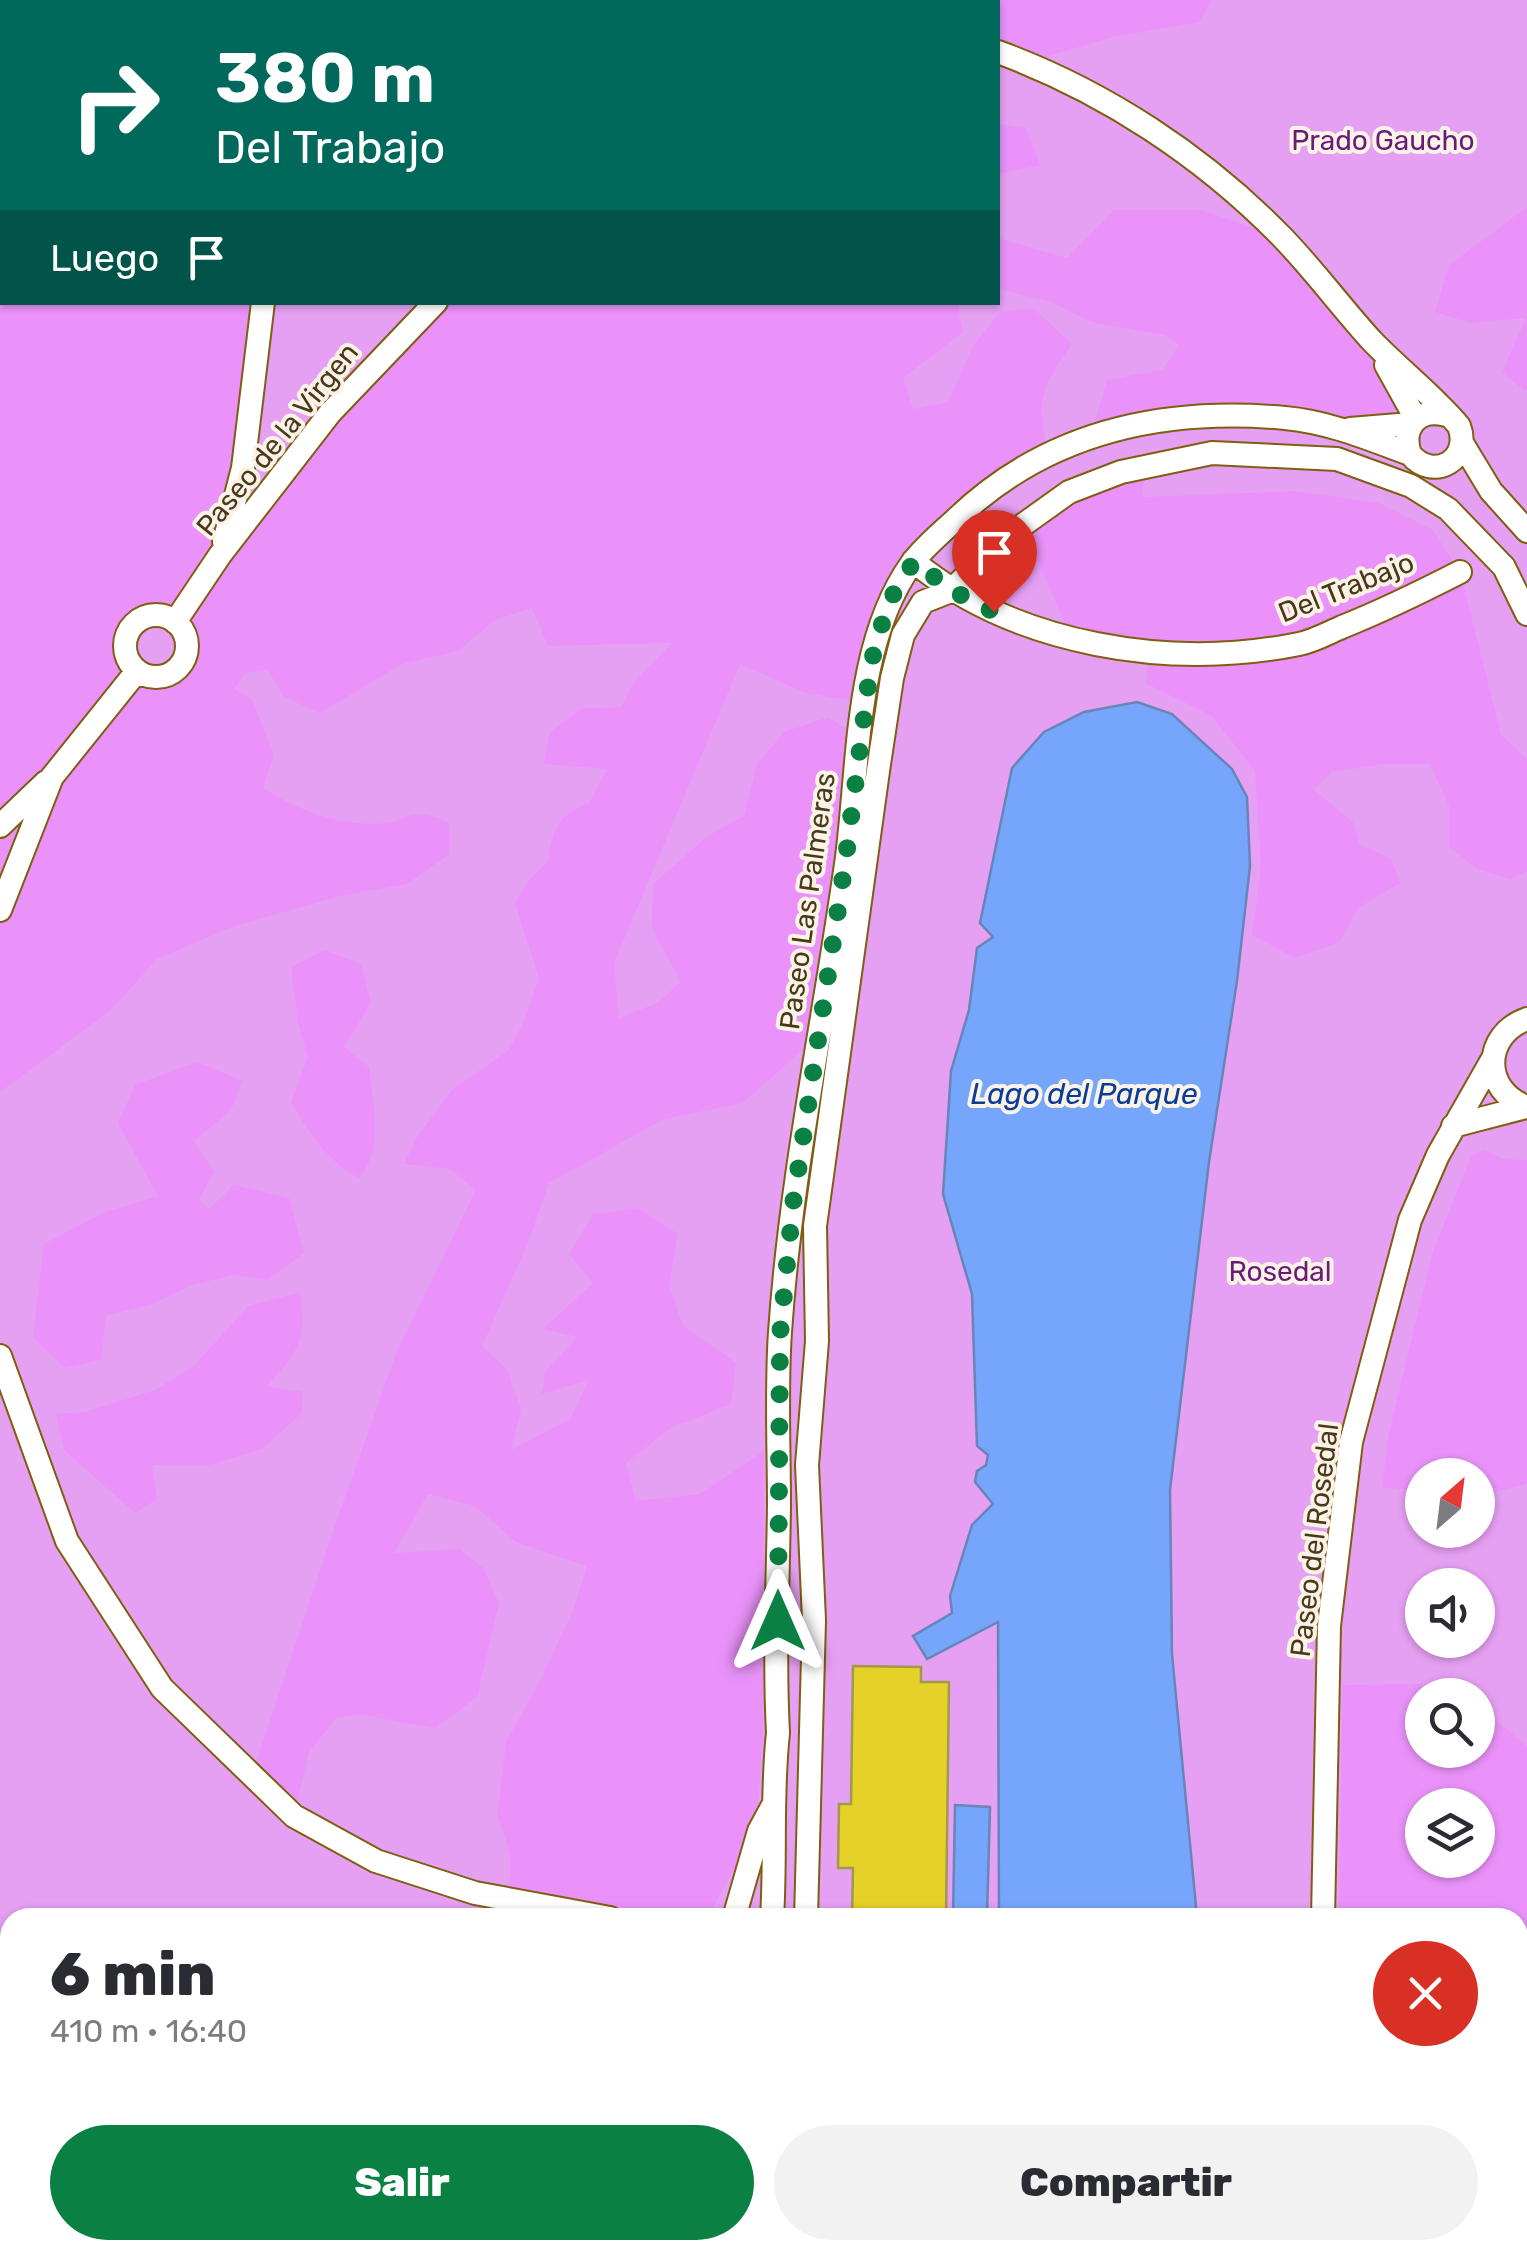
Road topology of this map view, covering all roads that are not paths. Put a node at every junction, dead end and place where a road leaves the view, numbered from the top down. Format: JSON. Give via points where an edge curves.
{"nodes":[{"id":1,"x":1000,"y":53,"type":"edge"},
{"id":2,"x":264,"y":305,"type":"edge"},
{"id":3,"x":433,"y":305,"type":"edge"},
{"id":4,"x":1372,"y":340,"type":"junction"},
{"id":5,"x":1446,"y":415,"type":"junction"},
{"id":6,"x":1414,"y":421,"type":"junction"},
{"id":7,"x":1344,"y":429,"type":"junction"},
{"id":8,"x":1462,"y":443,"type":"junction"},
{"id":9,"x":1410,"y":454,"type":"junction"},
{"id":10,"x":1442,"y":467,"type":"junction"},
{"id":11,"x":1491,"y":491,"type":"junction"},
{"id":12,"x":1526,"y":533,"type":"edge"},
{"id":13,"x":220,"y":555,"type":"junction"},
{"id":14,"x":914,"y":561,"type":"junction"},
{"id":15,"x":1460,"y":572,"type":"dead end"},
{"id":16,"x":951,"y":590,"type":"junction"},
{"id":17,"x":1523,"y":604,"type":"edge"},
{"id":18,"x":175,"y":622,"type":"junction"},
{"id":19,"x":137,"y":671,"type":"junction"},
{"id":20,"x":52,"y":776,"type":"junction"},
{"id":21,"x":0,"y":826,"type":"edge"},
{"id":22,"x":0,"y":910,"type":"edge"},
{"id":23,"x":1527,"y":1019,"type":"edge"},
{"id":24,"x":1492,"y":1060,"type":"junction"},
{"id":25,"x":1526,"y":1107,"type":"edge"},
{"id":26,"x":1453,"y":1126,"type":"junction"},
{"id":27,"x":0,"y":1356,"type":"edge"},
{"id":28,"x":772,"y":1807,"type":"junction"},
{"id":29,"x":560,"y":1908,"type":"edge"},
{"id":30,"x":737,"y":1908,"type":"edge"},
{"id":31,"x":773,"y":1908,"type":"edge"},
{"id":32,"x":806,"y":1908,"type":"edge"},
{"id":33,"x":1323,"y":1908,"type":"edge"}],
"edges":[{"from":1,"to":4,"type":"street","via":[[1100,98],[1216,176],[1282,237]]},
{"from":2,"to":13,"type":"street","via":[[243,468]]},
{"from":3,"to":13,"type":"street","name":"Paseo de la Virgen","via":[[330,413]]},
{"from":4,"to":5,"type":"street"},
{"from":4,"to":6,"type":"street"},
{"from":5,"to":6,"type":"street","via":[[1434,412]]},
{"from":5,"to":8,"type":"street"},
{"from":6,"to":7,"type":"street"},
{"from":6,"to":9,"type":"street","via":[[1406,444]]},
{"from":7,"to":9,"type":"street"},
{"from":7,"to":14,"type":"street","name":"Paseo Las Palmeras","via":[[1288,418],[1210,416],[1092,435],[975,500]]},
{"from":8,"to":10,"type":"street"},
{"from":8,"to":11,"type":"street"},
{"from":9,"to":10,"type":"street","via":[[1424,466]]},
{"from":10,"to":11,"type":"street"},
{"from":11,"to":12,"type":"street"},
{"from":13,"to":18,"type":"street","name":"Paseo de la Virgen"},
{"from":14,"to":16,"type":"street","name":"Del Trabajo"},
{"from":14,"to":28,"type":"street","name":"Paseo Las Palmeras","via":[[888,603],[871,663],[793,1204],[780,1335]]},
{"from":15,"to":16,"type":"street","name":"Del Trabajo","via":[[1302,644],[1216,654],[1151,652],[1071,638]]},
{"from":16,"to":17,"type":"street","via":[[998,542],[1069,492],[1121,472],[1212,453],[1336,459],[1411,486],[1448,510],[1504,567]]},
{"from":16,"to":32,"type":"street","via":[[923,602],[904,635],[892,678],[815,1226]]},
{"from":18,"to":19,"type":"street","via":[[186,638],[180,666],[165,676]]},
{"from":18,"to":19,"type":"street","via":[[155,615],[128,632],[125,652]]},
{"from":19,"to":20,"type":"street"},
{"from":20,"to":21,"type":"street"},
{"from":20,"to":22,"type":"street"},
{"from":23,"to":24,"type":"street","name":"Paseo del Rosedal","via":[[1502,1034]]},
{"from":24,"to":25,"type":"street","via":[[1497,1085]]},
{"from":24,"to":26,"type":"street","name":"Paseo del Rosedal"},
{"from":25,"to":26,"type":"street"},
{"from":26,"to":33,"type":"street","name":"Paseo del Rosedal","via":[[1410,1220],[1352,1442],[1329,1626]]},
{"from":27,"to":29,"type":"street","via":[[67,1541],[162,1688],[294,1816],[376,1861],[459,1888]]},
{"from":28,"to":30,"type":"street"},
{"from":28,"to":31,"type":"street"}]}
